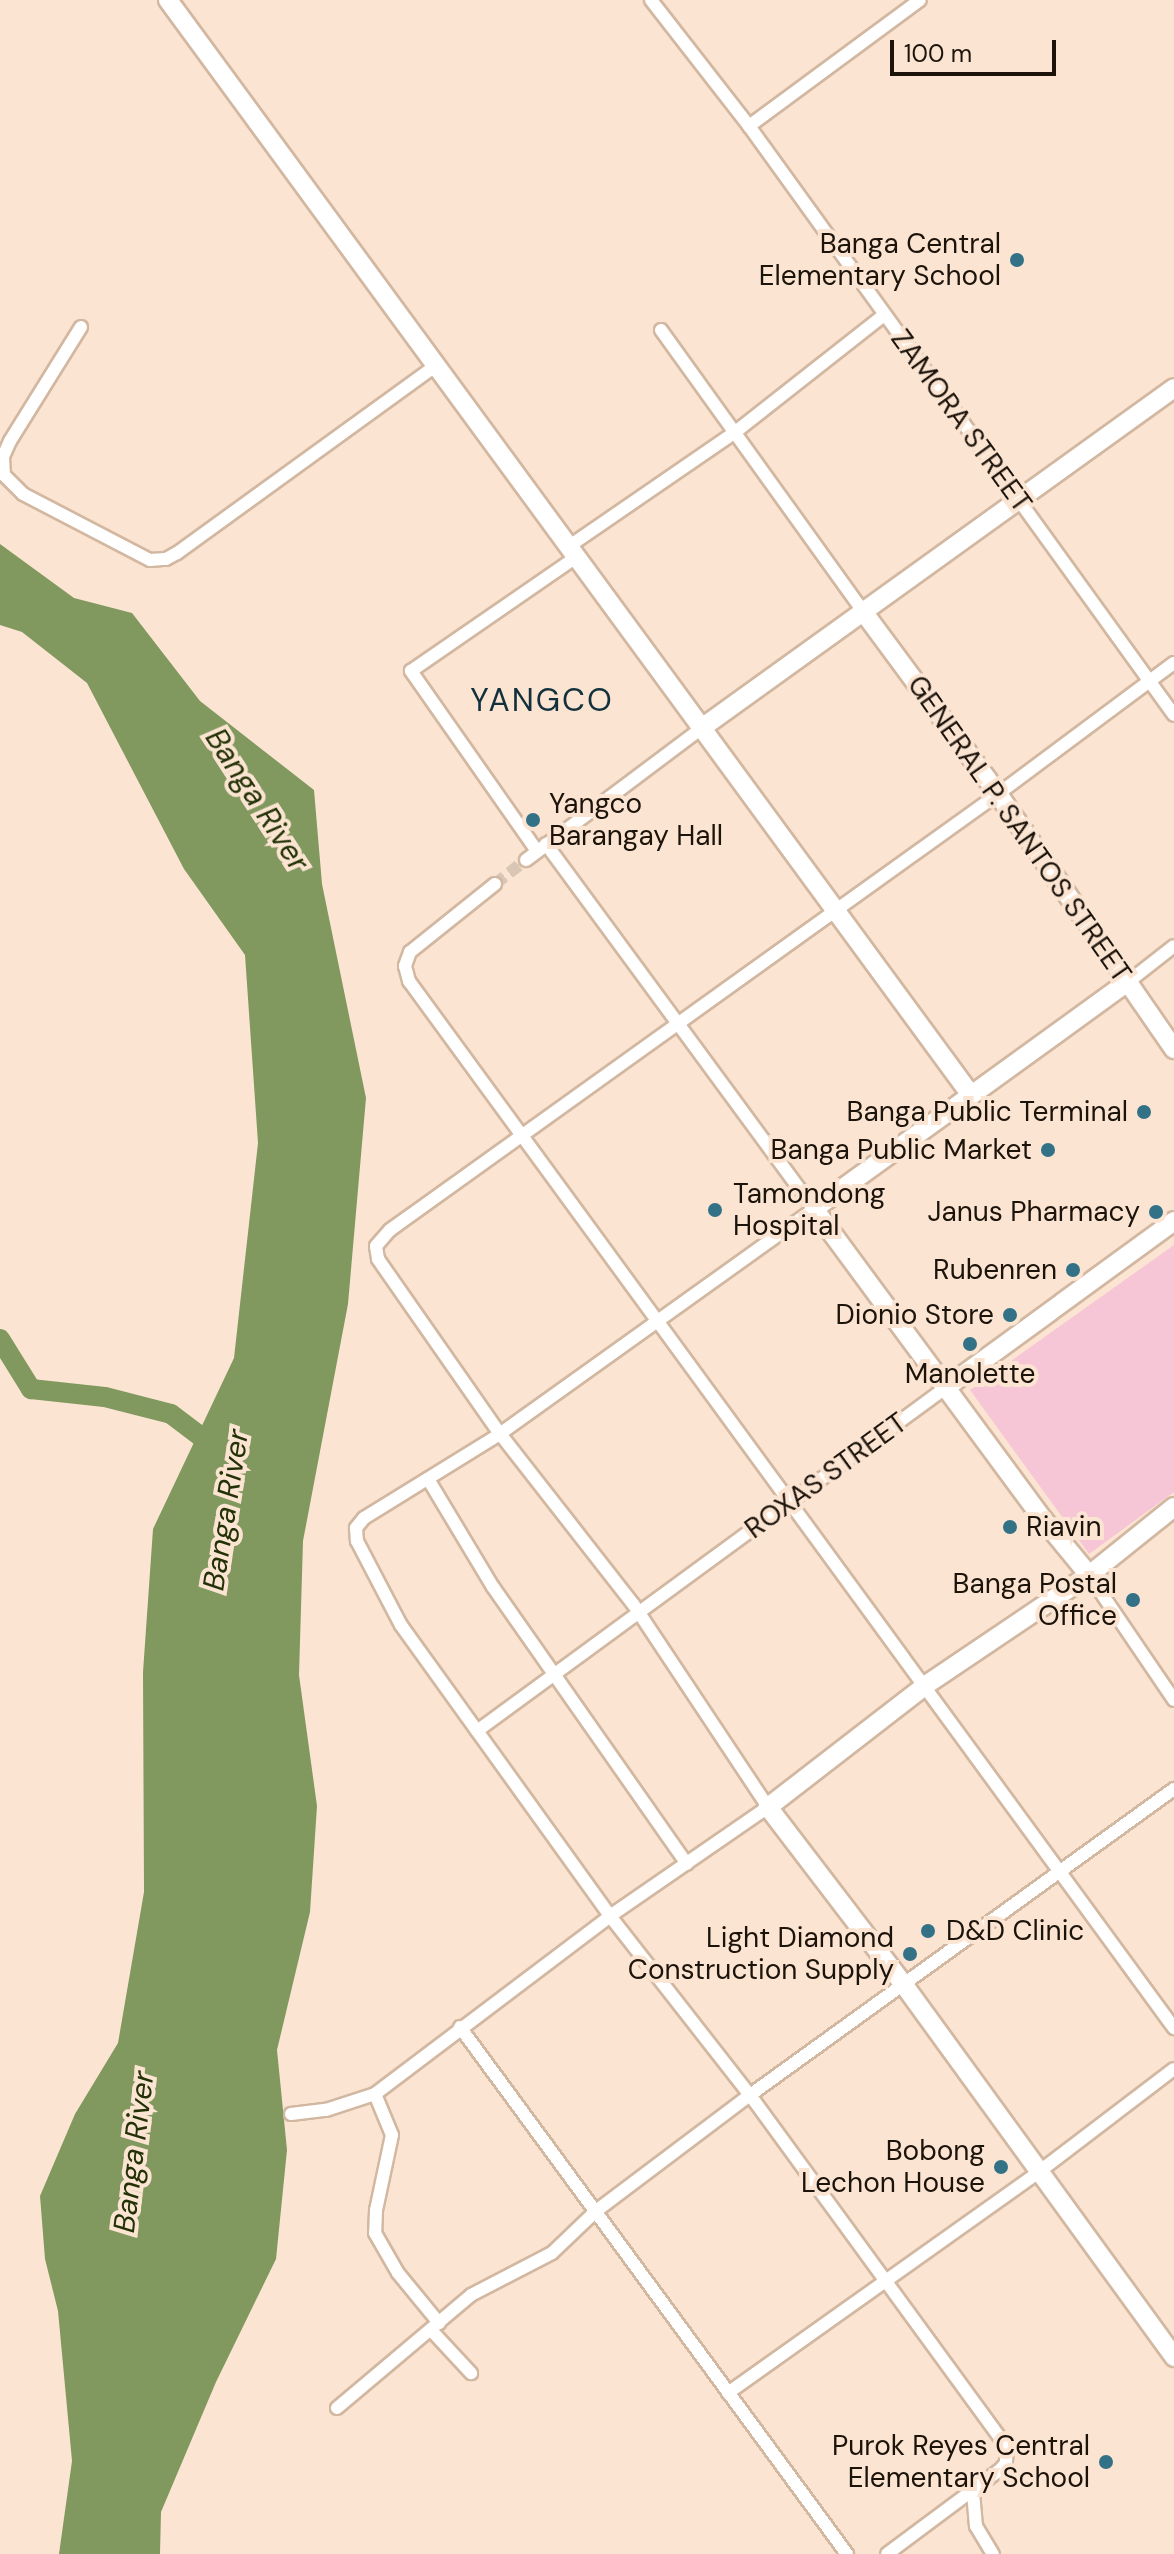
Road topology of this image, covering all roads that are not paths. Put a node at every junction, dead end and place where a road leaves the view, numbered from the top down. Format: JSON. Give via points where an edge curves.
{"nodes":[{"id":1,"x":168,"y":0,"type":"edge"},
{"id":2,"x":651,"y":0,"type":"edge"},
{"id":3,"x":920,"y":0,"type":"edge"},
{"id":4,"x":749,"y":126,"type":"junction"},
{"id":5,"x":884,"y":315,"type":"junction"},
{"id":6,"x":81,"y":327,"type":"dead end"},
{"id":7,"x":661,"y":330,"type":"dead end"},
{"id":8,"x":435,"y":366,"type":"junction"},
{"id":9,"x":1174,"y":388,"type":"edge"},
{"id":10,"x":734,"y":433,"type":"junction"},
{"id":11,"x":1016,"y":499,"type":"junction"},
{"id":12,"x":572,"y":552,"type":"junction"},
{"id":13,"x":862,"y":610,"type":"junction"},
{"id":14,"x":1174,"y":663,"type":"edge"},
{"id":15,"x":1149,"y":681,"type":"junction"},
{"id":16,"x":1174,"y":715,"type":"edge"},
{"id":17,"x":703,"y":727,"type":"junction"},
{"id":18,"x":998,"y":794,"type":"junction"},
{"id":19,"x":542,"y":848,"type":"junction"},
{"id":20,"x":526,"y":860,"type":"tunnel mouth"},
{"id":21,"x":495,"y":884,"type":"tunnel mouth"},
{"id":22,"x":836,"y":910,"type":"junction"},
{"id":23,"x":1174,"y":946,"type":"edge"},
{"id":24,"x":1128,"y":982,"type":"junction"},
{"id":25,"x":677,"y":1025,"type":"junction"},
{"id":26,"x":1174,"y":1049,"type":"edge"},
{"id":27,"x":971,"y":1095,"type":"junction"},
{"id":28,"x":524,"y":1136,"type":"junction"},
{"id":29,"x":814,"y":1209,"type":"junction"},
{"id":30,"x":1174,"y":1221,"type":"edge"},
{"id":31,"x":656,"y":1321,"type":"junction"},
{"id":32,"x":948,"y":1386,"type":"junction"},
{"id":33,"x":500,"y":1434,"type":"junction"},
{"id":34,"x":428,"y":1479,"type":"junction"},
{"id":35,"x":789,"y":1503,"type":"junction"},
{"id":36,"x":1174,"y":1507,"type":"edge"},
{"id":37,"x":1089,"y":1575,"type":"junction"},
{"id":38,"x":638,"y":1615,"type":"junction"},
{"id":39,"x":552,"y":1674,"type":"junction"},
{"id":40,"x":926,"y":1685,"type":"junction"},
{"id":41,"x":1174,"y":1700,"type":"edge"},
{"id":42,"x":477,"y":1731,"type":"junction"},
{"id":43,"x":1174,"y":1789,"type":"edge"},
{"id":44,"x":768,"y":1807,"type":"junction"},
{"id":45,"x":687,"y":1864,"type":"junction"},
{"id":46,"x":1062,"y":1872,"type":"junction"},
{"id":47,"x":610,"y":1916,"type":"junction"},
{"id":48,"x":904,"y":1985,"type":"junction"},
{"id":49,"x":460,"y":2027,"type":"junction"},
{"id":50,"x":1174,"y":2028,"type":"edge"},
{"id":51,"x":1174,"y":2069,"type":"edge"},
{"id":52,"x":375,"y":2094,"type":"junction"},
{"id":53,"x":750,"y":2095,"type":"junction"},
{"id":54,"x":291,"y":2114,"type":"dead end"},
{"id":55,"x":1040,"y":2171,"type":"junction"},
{"id":56,"x":596,"y":2211,"type":"junction"},
{"id":57,"x":886,"y":2280,"type":"junction"},
{"id":58,"x":435,"y":2326,"type":"junction"},
{"id":59,"x":1172,"y":2350,"type":"edge"},
{"id":60,"x":471,"y":2373,"type":"dead end"},
{"id":61,"x":728,"y":2393,"type":"junction"},
{"id":62,"x":337,"y":2408,"type":"dead end"},
{"id":63,"x":973,"y":2492,"type":"junction"},
{"id":64,"x":847,"y":2554,"type":"edge"},
{"id":65,"x":887,"y":2554,"type":"edge"},
{"id":66,"x":993,"y":2554,"type":"edge"}],
"edges":[{"from":1,"to":8,"type":"street"},
{"from":2,"to":4,"type":"street","name":"ZAMORA STREET"},
{"from":3,"to":4,"type":"street"},
{"from":4,"to":5,"type":"street","name":"ZAMORA STREET"},
{"from":5,"to":10,"type":"street"},
{"from":5,"to":11,"type":"street","name":"ZAMORA STREET"},
{"from":6,"to":8,"type":"street","via":[[10,441],[3,457],[4,475],[23,494],[155,560],[177,553]]},
{"from":7,"to":10,"type":"street"},
{"from":8,"to":12,"type":"street"},
{"from":9,"to":11,"type":"street"},
{"from":10,"to":12,"type":"street"},
{"from":10,"to":13,"type":"street"},
{"from":11,"to":13,"type":"street"},
{"from":11,"to":15,"type":"street","name":"ZAMORA STREET"},
{"from":12,"to":17,"type":"street"},
{"from":12,"to":19,"type":"street","via":[[411,671]]},
{"from":13,"to":17,"type":"street"},
{"from":13,"to":18,"type":"street","name":"GENERAL P. SANTOS STREET"},
{"from":14,"to":15,"type":"street"},
{"from":15,"to":16,"type":"street","name":"ZAMORA STREET"},
{"from":15,"to":18,"type":"street"},
{"from":17,"to":19,"type":"street"},
{"from":17,"to":22,"type":"street"},
{"from":18,"to":22,"type":"street"},
{"from":18,"to":24,"type":"street","name":"GENERAL P. SANTOS STREET"},
{"from":19,"to":20,"type":"street"},
{"from":19,"to":25,"type":"street"},
{"from":21,"to":28,"type":"street","via":[[417,944],[406,959],[405,974]]},
{"from":22,"to":25,"type":"street"},
{"from":22,"to":27,"type":"street"},
{"from":23,"to":24,"type":"street"},
{"from":24,"to":26,"type":"street","name":"GENERAL P. SANTOS STREET"},
{"from":24,"to":27,"type":"street"},
{"from":25,"to":28,"type":"street"},
{"from":25,"to":29,"type":"street"},
{"from":27,"to":29,"type":"street"},
{"from":28,"to":31,"type":"street"},
{"from":28,"to":33,"type":"street","via":[[390,1230],[375,1251]]},
{"from":29,"to":31,"type":"street"},
{"from":29,"to":32,"type":"street"},
{"from":30,"to":32,"type":"street","name":"ROXAS STREET"},
{"from":31,"to":33,"type":"street"},
{"from":31,"to":35,"type":"street"},
{"from":32,"to":35,"type":"street","name":"ROXAS STREET"},
{"from":32,"to":37,"type":"street"},
{"from":33,"to":34,"type":"street"},
{"from":33,"to":38,"type":"street"},
{"from":34,"to":39,"type":"street"},
{"from":34,"to":42,"type":"street","via":[[359,1522],[357,1541],[401,1625]]},
{"from":35,"to":38,"type":"street","name":"ROXAS STREET"},
{"from":35,"to":40,"type":"street"},
{"from":36,"to":37,"type":"street"},
{"from":37,"to":40,"type":"street"},
{"from":37,"to":41,"type":"street"},
{"from":38,"to":39,"type":"street","name":"ROXAS STREET"},
{"from":38,"to":44,"type":"street"},
{"from":39,"to":42,"type":"street","name":"ROXAS STREET"},
{"from":39,"to":45,"type":"street"},
{"from":40,"to":44,"type":"street"},
{"from":40,"to":46,"type":"street"},
{"from":42,"to":47,"type":"street"},
{"from":43,"to":46,"type":"street"},
{"from":44,"to":45,"type":"street"},
{"from":44,"to":48,"type":"street"},
{"from":45,"to":47,"type":"street"},
{"from":46,"to":48,"type":"street"},
{"from":46,"to":50,"type":"street"},
{"from":47,"to":49,"type":"street"},
{"from":47,"to":53,"type":"street"},
{"from":48,"to":53,"type":"street"},
{"from":48,"to":55,"type":"street"},
{"from":49,"to":52,"type":"street"},
{"from":49,"to":56,"type":"street"},
{"from":51,"to":55,"type":"street"},
{"from":52,"to":54,"type":"street","via":[[326,2110]]},
{"from":52,"to":58,"type":"street","via":[[392,2135],[375,2233]]},
{"from":53,"to":56,"type":"street"},
{"from":53,"to":57,"type":"street"},
{"from":55,"to":57,"type":"street"},
{"from":55,"to":59,"type":"street"},
{"from":56,"to":58,"type":"street","via":[[552,2253],[471,2295]]},
{"from":56,"to":61,"type":"street"},
{"from":57,"to":61,"type":"street"},
{"from":57,"to":63,"type":"street","via":[[1007,2447],[1006,2463]]},
{"from":58,"to":60,"type":"street"},
{"from":58,"to":62,"type":"street"},
{"from":61,"to":64,"type":"street"},
{"from":63,"to":65,"type":"street"},
{"from":63,"to":66,"type":"street","via":[[976,2526]]}]}
